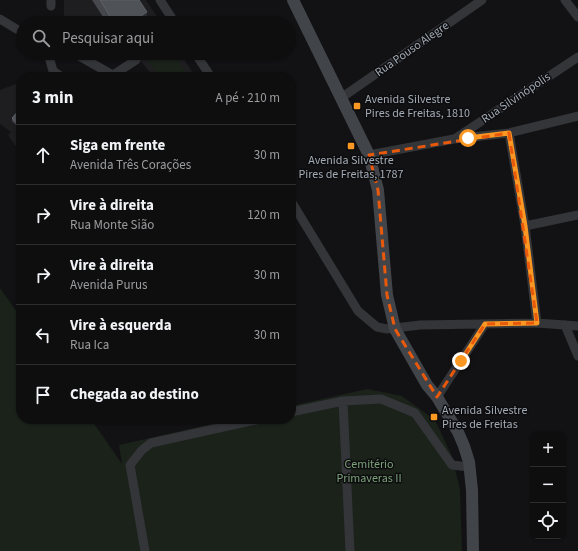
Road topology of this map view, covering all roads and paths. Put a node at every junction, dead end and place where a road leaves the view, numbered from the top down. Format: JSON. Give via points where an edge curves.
{"nodes":[{"id":1,"x":160,"y":0,"type":"edge"},
{"id":2,"x":293,"y":0,"type":"edge"},
{"id":3,"x":482,"y":0,"type":"edge"},
{"id":4,"x":565,"y":0,"type":"edge"},
{"id":5,"x":170,"y":16,"type":"edge"},
{"id":6,"x":578,"y":17,"type":"edge"},
{"id":7,"x":0,"y":20,"type":"edge"},
{"id":8,"x":16,"y":29,"type":"edge"},
{"id":9,"x":578,"y":57,"type":"edge"},
{"id":10,"x":50,"y":60,"type":"edge"},
{"id":11,"x":86,"y":60,"type":"edge"},
{"id":12,"x":136,"y":60,"type":"dead end"},
{"id":13,"x":200,"y":60,"type":"edge"},
{"id":14,"x":54,"y":72,"type":"edge"},
{"id":15,"x":107,"y":72,"type":"edge"},
{"id":16,"x":120,"y":72,"type":"edge"},
{"id":17,"x":208,"y":72,"type":"edge"},
{"id":18,"x":341,"y":98,"type":"junction"},
{"id":19,"x":578,"y":116,"type":"edge"},
{"id":20,"x":509,"y":133,"type":"junction"},
{"id":21,"x":454,"y":140,"type":"junction"},
{"id":22,"x":369,"y":155,"type":"junction"},
{"id":23,"x":296,"y":209,"type":"edge"},
{"id":24,"x":578,"y":215,"type":"edge"},
{"id":25,"x":525,"y":226,"type":"junction"},
{"id":26,"x":537,"y":323,"type":"junction"},
{"id":27,"x":485,"y":324,"type":"junction"},
{"id":28,"x":566,"y":325,"type":"junction"},
{"id":29,"x":578,"y":326,"type":"edge"},
{"id":30,"x":395,"y":329,"type":"junction"},
{"id":31,"x":578,"y":356,"type":"edge"},
{"id":32,"x":437,"y":397,"type":"junction"},
{"id":33,"x":343,"y":401,"type":"junction"},
{"id":34,"x":296,"y":411,"type":"edge"},
{"id":35,"x":237,"y":424,"type":"edge"},
{"id":36,"x":469,"y":467,"type":"junction"},
{"id":37,"x":145,"y":551,"type":"edge"},
{"id":38,"x":350,"y":551,"type":"edge"},
{"id":39,"x":473,"y":551,"type":"edge"}],
"edges":[{"from":1,"to":5,"type":"street"},
{"from":2,"to":18,"type":"main road"},
{"from":3,"to":18,"type":"street","name":"Rua Pouso Alegre"},
{"from":4,"to":6,"type":"street"},
{"from":7,"to":8,"type":"street"},
{"from":9,"to":21,"type":"street","name":"Rua Silvinópolis"},
{"from":10,"to":14,"type":"street"},
{"from":11,"to":15,"type":"street"},
{"from":12,"to":16,"type":"street"},
{"from":13,"to":17,"type":"street"},
{"from":18,"to":22,"type":"main road"},
{"from":19,"to":20,"type":"street"},
{"from":20,"to":21,"type":"street"},
{"from":20,"to":25,"type":"street"},
{"from":21,"to":22,"type":"street"},
{"from":22,"to":30,"type":"main road","via":[[378,190],[387,295]]},
{"from":23,"to":30,"type":"street","via":[[358,311],[377,327]]},
{"from":24,"to":25,"type":"street"},
{"from":25,"to":26,"type":"street"},
{"from":26,"to":27,"type":"street"},
{"from":26,"to":28,"type":"street"},
{"from":27,"to":30,"type":"street","via":[[420,325]]},
{"from":27,"to":32,"type":"street"},
{"from":28,"to":29,"type":"street"},
{"from":28,"to":31,"type":"street"},
{"from":30,"to":32,"type":"main road","via":[[426,385]]},
{"from":32,"to":36,"type":"main road","via":[[458,432]]},
{"from":33,"to":34,"type":"street"},
{"from":33,"to":36,"type":"street","via":[[381,399],[415,413],[452,466]]},
{"from":33,"to":38,"type":"street"},
{"from":35,"to":37,"type":"street","via":[[151,443],[130,465]]},
{"from":36,"to":39,"type":"main road"}]}
